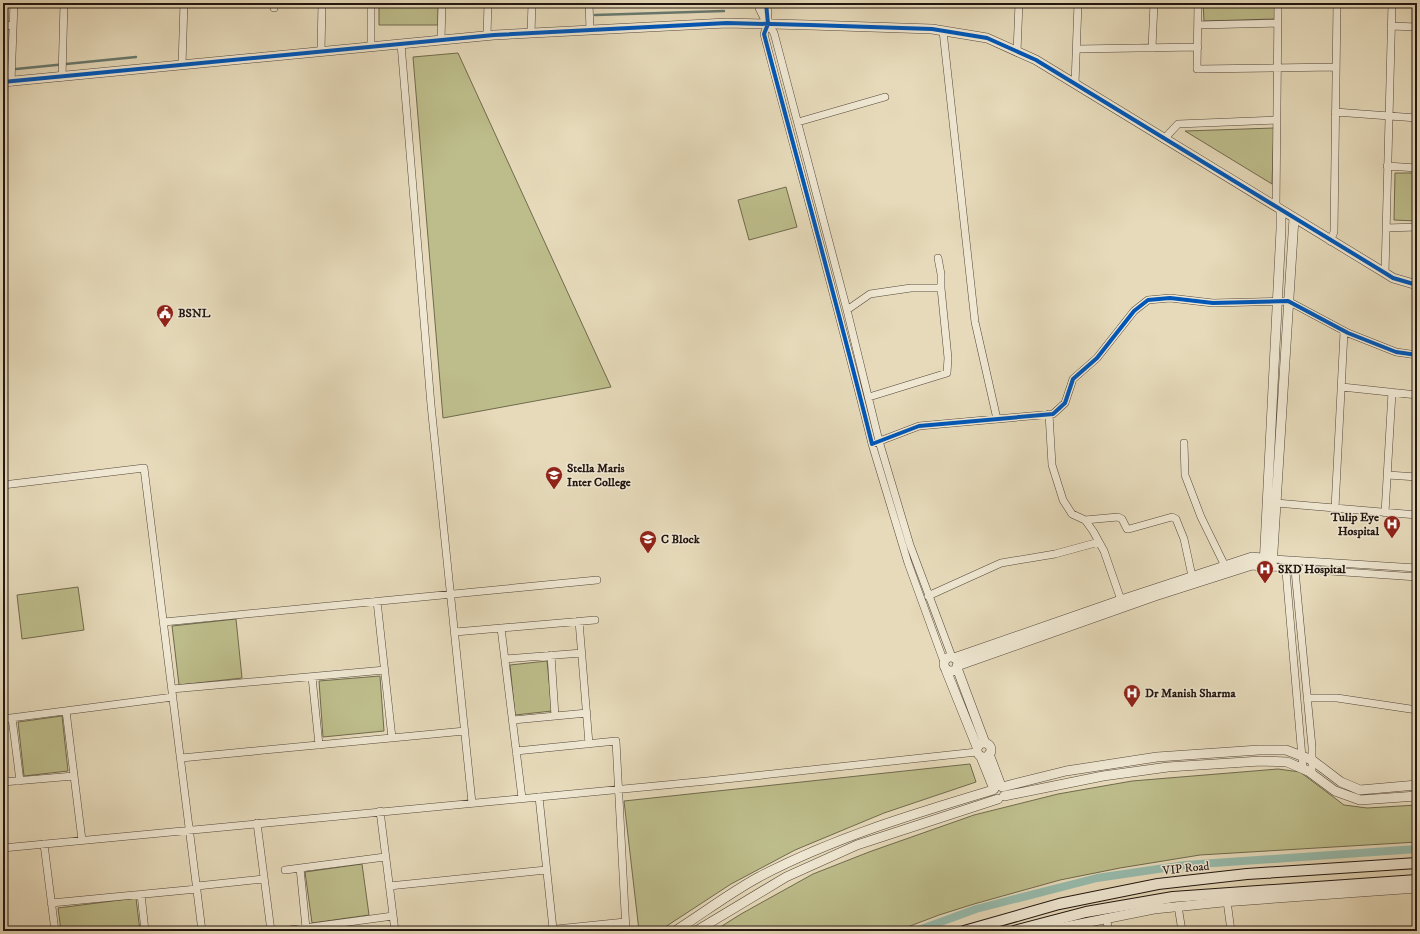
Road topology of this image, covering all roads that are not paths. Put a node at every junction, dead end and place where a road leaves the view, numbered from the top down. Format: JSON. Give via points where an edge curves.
{"nodes":[{"id":1,"x":14,"y":3,"type":"edge"},
{"id":2,"x":64,"y":3,"type":"edge"},
{"id":3,"x":184,"y":3,"type":"edge"},
{"id":4,"x":322,"y":3,"type":"edge"},
{"id":5,"x":371,"y":3,"type":"edge"},
{"id":6,"x":442,"y":3,"type":"edge"},
{"id":7,"x":488,"y":3,"type":"edge"},
{"id":8,"x":532,"y":3,"type":"edge"},
{"id":9,"x":590,"y":3,"type":"edge"},
{"id":10,"x":760,"y":3,"type":"edge"},
{"id":11,"x":766,"y":3,"type":"edge"},
{"id":12,"x":1019,"y":3,"type":"edge"},
{"id":13,"x":1078,"y":3,"type":"edge"},
{"id":14,"x":1154,"y":3,"type":"edge"},
{"id":15,"x":1198,"y":3,"type":"edge"},
{"id":16,"x":1278,"y":3,"type":"edge"},
{"id":17,"x":1337,"y":3,"type":"edge"},
{"id":18,"x":1392,"y":3,"type":"edge"},
{"id":19,"x":1278,"y":23,"type":"junction"},
{"id":20,"x":768,"y":24,"type":"junction"},
{"id":21,"x":13,"y":25,"type":"junction"},
{"id":22,"x":1198,"y":25,"type":"junction"},
{"id":23,"x":3,"y":26,"type":"edge"},
{"id":24,"x":1391,"y":26,"type":"junction"},
{"id":25,"x":1417,"y":27,"type":"edge"},
{"id":26,"x":590,"y":30,"type":"junction"},
{"id":27,"x":943,"y":31,"type":"junction"},
{"id":28,"x":531,"y":33,"type":"junction"},
{"id":29,"x":487,"y":35,"type":"junction"},
{"id":30,"x":441,"y":40,"type":"junction"},
{"id":31,"x":401,"y":44,"type":"junction"},
{"id":32,"x":371,"y":47,"type":"junction"},
{"id":33,"x":1198,"y":47,"type":"junction"},
{"id":34,"x":1152,"y":48,"type":"junction"},
{"id":35,"x":1077,"y":49,"type":"junction"},
{"id":36,"x":321,"y":51,"type":"junction"},
{"id":37,"x":1018,"y":52,"type":"junction"},
{"id":38,"x":182,"y":65,"type":"junction"},
{"id":39,"x":1336,"y":67,"type":"junction"},
{"id":40,"x":1277,"y":68,"type":"junction"},
{"id":41,"x":62,"y":72,"type":"junction"},
{"id":42,"x":7,"y":82,"type":"edge"},
{"id":43,"x":1076,"y":84,"type":"junction"},
{"id":44,"x":885,"y":96,"type":"dead end"},
{"id":45,"x":1335,"y":112,"type":"junction"},
{"id":46,"x":1389,"y":116,"type":"junction"},
{"id":47,"x":1417,"y":118,"type":"edge"},
{"id":48,"x":1276,"y":120,"type":"junction"},
{"id":49,"x":798,"y":122,"type":"junction"},
{"id":50,"x":1164,"y":139,"type":"junction"},
{"id":51,"x":1387,"y":166,"type":"junction"},
{"id":52,"x":1417,"y":168,"type":"edge"},
{"id":53,"x":1278,"y":209,"type":"junction"},
{"id":54,"x":1294,"y":218,"type":"junction"},
{"id":55,"x":1417,"y":227,"type":"edge"},
{"id":56,"x":1386,"y":228,"type":"junction"},
{"id":57,"x":1330,"y":241,"type":"junction"},
{"id":58,"x":938,"y":258,"type":"dead end"},
{"id":59,"x":1385,"y":273,"type":"junction"},
{"id":60,"x":1417,"y":285,"type":"edge"},
{"id":61,"x":941,"y":288,"type":"junction"},
{"id":62,"x":1288,"y":301,"type":"junction"},
{"id":63,"x":1278,"y":302,"type":"junction"},
{"id":64,"x":847,"y":310,"type":"junction"},
{"id":65,"x":1344,"y":332,"type":"junction"},
{"id":66,"x":1417,"y":355,"type":"edge"},
{"id":67,"x":1342,"y":387,"type":"junction"},
{"id":68,"x":1392,"y":392,"type":"junction"},
{"id":69,"x":1417,"y":395,"type":"edge"},
{"id":70,"x":869,"y":397,"type":"junction"},
{"id":71,"x":1049,"y":414,"type":"junction"},
{"id":72,"x":997,"y":419,"type":"junction"},
{"id":73,"x":876,"y":442,"type":"junction"},
{"id":74,"x":1184,"y":443,"type":"dead end"},
{"id":75,"x":1388,"y":475,"type":"junction"},
{"id":76,"x":1417,"y":477,"type":"edge"},
{"id":77,"x":3,"y":485,"type":"edge"},
{"id":78,"x":1276,"y":503,"type":"junction"},
{"id":79,"x":1335,"y":508,"type":"junction"},
{"id":80,"x":1386,"y":513,"type":"junction"},
{"id":81,"x":1417,"y":515,"type":"edge"},
{"id":82,"x":1085,"y":520,"type":"junction"},
{"id":83,"x":1099,"y":542,"type":"junction"},
{"id":84,"x":1286,"y":560,"type":"junction"},
{"id":85,"x":1294,"y":560,"type":"junction"},
{"id":86,"x":1269,"y":562,"type":"junction"},
{"id":87,"x":1225,"y":566,"type":"junction"},
{"id":88,"x":1286,"y":568,"type":"junction"},
{"id":89,"x":1417,"y":568,"type":"edge"},
{"id":90,"x":1295,"y":569,"type":"junction"},
{"id":91,"x":1192,"y":576,"type":"junction"},
{"id":92,"x":1417,"y":577,"type":"edge"},
{"id":93,"x":596,"y":580,"type":"dead end"},
{"id":94,"x":451,"y":594,"type":"junction"},
{"id":95,"x":928,"y":596,"type":"junction"},
{"id":96,"x":1121,"y":600,"type":"junction"},
{"id":97,"x":377,"y":601,"type":"junction"},
{"id":98,"x":595,"y":620,"type":"dead end"},
{"id":99,"x":579,"y":621,"type":"junction"},
{"id":100,"x":164,"y":622,"type":"junction"},
{"id":101,"x":502,"y":628,"type":"junction"},
{"id":102,"x":455,"y":632,"type":"junction"},
{"id":103,"x":582,"y":653,"type":"junction"},
{"id":104,"x":551,"y":655,"type":"junction"},
{"id":105,"x":505,"y":659,"type":"junction"},
{"id":106,"x":1304,"y":660,"type":"junction"},
{"id":107,"x":1294,"y":661,"type":"junction"},
{"id":108,"x":952,"y":663,"type":"junction"},
{"id":109,"x":385,"y":670,"type":"junction"},
{"id":110,"x":312,"y":677,"type":"junction"},
{"id":111,"x":172,"y":690,"type":"junction"},
{"id":112,"x":173,"y":697,"type":"junction"},
{"id":113,"x":1307,"y":698,"type":"junction"},
{"id":114,"x":1417,"y":710,"type":"edge"},
{"id":115,"x":66,"y":711,"type":"junction"},
{"id":116,"x":587,"y":713,"type":"junction"},
{"id":117,"x":555,"y":716,"type":"junction"},
{"id":118,"x":12,"y":718,"type":"junction"},
{"id":119,"x":3,"y":719,"type":"edge"},
{"id":120,"x":513,"y":720,"type":"junction"},
{"id":121,"x":465,"y":731,"type":"junction"},
{"id":122,"x":392,"y":738,"type":"junction"},
{"id":123,"x":589,"y":744,"type":"junction"},
{"id":124,"x":319,"y":745,"type":"junction"},
{"id":125,"x":516,"y":751,"type":"junction"},
{"id":126,"x":982,"y":751,"type":"junction"},
{"id":127,"x":1302,"y":756,"type":"junction"},
{"id":128,"x":181,"y":758,"type":"junction"},
{"id":129,"x":1312,"y":760,"type":"junction"},
{"id":130,"x":1303,"y":769,"type":"junction"},
{"id":131,"x":1312,"y":774,"type":"junction"},
{"id":132,"x":74,"y":776,"type":"junction"},
{"id":133,"x":20,"y":781,"type":"junction"},
{"id":134,"x":3,"y":782,"type":"edge"},
{"id":135,"x":1417,"y":785,"type":"edge"},
{"id":136,"x":998,"y":788,"type":"junction"},
{"id":137,"x":619,"y":789,"type":"junction"},
{"id":138,"x":1417,"y":796,"type":"edge"},
{"id":139,"x":538,"y":797,"type":"junction"},
{"id":140,"x":522,"y":798,"type":"junction"},
{"id":141,"x":1001,"y":798,"type":"junction"},
{"id":142,"x":472,"y":803,"type":"junction"},
{"id":143,"x":380,"y":811,"type":"junction"},
{"id":144,"x":257,"y":823,"type":"junction"},
{"id":145,"x":190,"y":830,"type":"junction"},
{"id":146,"x":82,"y":840,"type":"junction"},
{"id":147,"x":44,"y":844,"type":"junction"},
{"id":148,"x":3,"y":848,"type":"edge"},
{"id":149,"x":386,"y":857,"type":"junction"},
{"id":150,"x":1417,"y":863,"type":"edge"},
{"id":151,"x":300,"y":868,"type":"junction"},
{"id":152,"x":285,"y":870,"type":"dead end"},
{"id":153,"x":546,"y":870,"type":"junction"},
{"id":154,"x":264,"y":879,"type":"junction"},
{"id":155,"x":1417,"y":880,"type":"edge"},
{"id":156,"x":389,"y":886,"type":"junction"},
{"id":157,"x":197,"y":887,"type":"junction"},
{"id":158,"x":1417,"y":888,"type":"edge"},
{"id":159,"x":141,"y":894,"type":"junction"},
{"id":160,"x":1227,"y":902,"type":"junction"},
{"id":161,"x":51,"y":903,"type":"junction"},
{"id":162,"x":1178,"y":906,"type":"junction"},
{"id":163,"x":393,"y":916,"type":"junction"},
{"id":164,"x":1106,"y":918,"type":"junction"},
{"id":165,"x":625,"y":922,"type":"junction"},
{"id":166,"x":306,"y":928,"type":"junction"},
{"id":167,"x":1078,"y":928,"type":"edge"},
{"id":168,"x":552,"y":930,"type":"junction"},
{"id":169,"x":55,"y":931,"type":"edge"},
{"id":170,"x":145,"y":931,"type":"edge"},
{"id":171,"x":202,"y":931,"type":"edge"},
{"id":172,"x":271,"y":931,"type":"edge"},
{"id":173,"x":282,"y":931,"type":"edge"},
{"id":174,"x":395,"y":931,"type":"edge"},
{"id":175,"x":537,"y":931,"type":"edge"},
{"id":176,"x":626,"y":931,"type":"edge"},
{"id":177,"x":675,"y":931,"type":"edge"},
{"id":178,"x":696,"y":931,"type":"edge"},
{"id":179,"x":964,"y":931,"type":"edge"},
{"id":180,"x":1014,"y":931,"type":"edge"},
{"id":181,"x":1045,"y":931,"type":"edge"},
{"id":182,"x":1109,"y":931,"type":"edge"},
{"id":183,"x":1182,"y":931,"type":"edge"},
{"id":184,"x":1231,"y":931,"type":"edge"}],
"edges":[{"from":1,"to":21,"type":"street"},
{"from":2,"to":41,"type":"street"},
{"from":3,"to":38,"type":"street"},
{"from":4,"to":36,"type":"street"},
{"from":5,"to":32,"type":"street"},
{"from":6,"to":30,"type":"street"},
{"from":7,"to":29,"type":"street"},
{"from":8,"to":28,"type":"street"},
{"from":9,"to":26,"type":"street"},
{"from":10,"to":20,"type":"street"},
{"from":11,"to":20,"type":"street"},
{"from":12,"to":37,"type":"street"},
{"from":13,"to":35,"type":"street"},
{"from":14,"to":34,"type":"street"},
{"from":15,"to":22,"type":"street"},
{"from":16,"to":19,"type":"street"},
{"from":17,"to":39,"type":"street"},
{"from":18,"to":24,"type":"street"},
{"from":19,"to":22,"type":"street"},
{"from":19,"to":40,"type":"street"},
{"from":20,"to":26,"type":"street","via":[[727,23]]},
{"from":20,"to":27,"type":"street"},
{"from":20,"to":49,"type":"street","via":[[774,33]]},
{"from":20,"to":73,"type":"street","via":[[764,34]]},
{"from":21,"to":23,"type":"street"},
{"from":21,"to":42,"type":"street"},
{"from":22,"to":33,"type":"street"},
{"from":24,"to":25,"type":"street"},
{"from":24,"to":46,"type":"street"},
{"from":26,"to":28,"type":"street"},
{"from":27,"to":37,"type":"street","via":[[987,38]]},
{"from":27,"to":72,"type":"street","via":[[975,322]]},
{"from":28,"to":29,"type":"street"},
{"from":29,"to":30,"type":"street"},
{"from":30,"to":31,"type":"street"},
{"from":31,"to":32,"type":"street"},
{"from":31,"to":94,"type":"street","via":[[431,405]]},
{"from":32,"to":36,"type":"street"},
{"from":33,"to":34,"type":"street"},
{"from":33,"to":40,"type":"street","via":[[1197,69]]},
{"from":34,"to":35,"type":"street"},
{"from":35,"to":43,"type":"street"},
{"from":36,"to":38,"type":"street"},
{"from":37,"to":43,"type":"street"},
{"from":38,"to":41,"type":"street"},
{"from":39,"to":40,"type":"street"},
{"from":39,"to":45,"type":"street"},
{"from":40,"to":48,"type":"street"},
{"from":41,"to":42,"type":"street"},
{"from":43,"to":50,"type":"street"},
{"from":44,"to":49,"type":"street"},
{"from":45,"to":46,"type":"street"},
{"from":45,"to":57,"type":"street","via":[[1334,232]]},
{"from":46,"to":47,"type":"street"},
{"from":46,"to":51,"type":"street"},
{"from":48,"to":50,"type":"street","via":[[1178,124]]},
{"from":48,"to":53,"type":"street"},
{"from":49,"to":64,"type":"street"},
{"from":50,"to":53,"type":"street"},
{"from":51,"to":52,"type":"street"},
{"from":51,"to":56,"type":"street"},
{"from":53,"to":54,"type":"street"},
{"from":53,"to":63,"type":"street"},
{"from":54,"to":57,"type":"street"},
{"from":54,"to":62,"type":"street"},
{"from":55,"to":56,"type":"street"},
{"from":56,"to":59,"type":"street"},
{"from":57,"to":59,"type":"street"},
{"from":58,"to":61,"type":"street"},
{"from":59,"to":60,"type":"street"},
{"from":61,"to":64,"type":"street","via":[[911,288],[870,294]]},
{"from":61,"to":70,"type":"street","via":[[948,358],[947,373]]},
{"from":62,"to":63,"type":"street"},
{"from":62,"to":65,"type":"street"},
{"from":62,"to":78,"type":"street"},
{"from":63,"to":71,"type":"street","via":[[1213,304],[1170,298],[1148,300],[1134,310],[1097,358],[1072,379],[1066,403],[1053,414]]},
{"from":63,"to":86,"type":"street"},
{"from":64,"to":70,"type":"street"},
{"from":65,"to":66,"type":"street","via":[[1396,352]]},
{"from":65,"to":67,"type":"street"},
{"from":67,"to":68,"type":"street"},
{"from":67,"to":79,"type":"street"},
{"from":68,"to":69,"type":"street"},
{"from":68,"to":75,"type":"street"},
{"from":70,"to":73,"type":"street"},
{"from":71,"to":72,"type":"street"},
{"from":71,"to":82,"type":"street","via":[[1052,464],[1063,500],[1072,514]]},
{"from":72,"to":73,"type":"street","via":[[919,426]]},
{"from":73,"to":95,"type":"street"},
{"from":73,"to":108,"type":"street","via":[[908,563]]},
{"from":74,"to":87,"type":"street","via":[[1185,475],[1201,517]]},
{"from":75,"to":76,"type":"street"},
{"from":75,"to":80,"type":"street"},
{"from":77,"to":100,"type":"street","via":[[144,468]]},
{"from":78,"to":79,"type":"street"},
{"from":78,"to":86,"type":"street"},
{"from":79,"to":80,"type":"street"},
{"from":80,"to":81,"type":"street"},
{"from":82,"to":83,"type":"street"},
{"from":82,"to":91,"type":"street","via":[[1118,517],[1130,529],[1172,517],[1176,519],[1184,539]]},
{"from":83,"to":95,"type":"street","via":[[1055,554],[1001,563]]},
{"from":83,"to":96,"type":"street"},
{"from":84,"to":85,"type":"street"},
{"from":84,"to":86,"type":"street"},
{"from":84,"to":88,"type":"street"},
{"from":85,"to":89,"type":"street"},
{"from":85,"to":90,"type":"street"},
{"from":86,"to":87,"type":"street","via":[[1252,557]]},
{"from":86,"to":88,"type":"street"},
{"from":86,"to":108,"type":"street","via":[[1252,564]]},
{"from":87,"to":91,"type":"street"},
{"from":88,"to":90,"type":"street"},
{"from":88,"to":107,"type":"street"},
{"from":90,"to":92,"type":"street"},
{"from":90,"to":106,"type":"street"},
{"from":91,"to":96,"type":"street"},
{"from":93,"to":94,"type":"street"},
{"from":94,"to":97,"type":"street"},
{"from":94,"to":102,"type":"street"},
{"from":95,"to":108,"type":"street"},
{"from":96,"to":108,"type":"street"},
{"from":97,"to":100,"type":"street"},
{"from":97,"to":109,"type":"street"},
{"from":98,"to":99,"type":"street"},
{"from":99,"to":101,"type":"street"},
{"from":99,"to":103,"type":"street"},
{"from":100,"to":111,"type":"street"},
{"from":101,"to":102,"type":"street"},
{"from":101,"to":105,"type":"street"},
{"from":102,"to":121,"type":"street"},
{"from":103,"to":104,"type":"street"},
{"from":103,"to":116,"type":"street"},
{"from":104,"to":105,"type":"street"},
{"from":104,"to":117,"type":"street"},
{"from":105,"to":120,"type":"street"},
{"from":106,"to":107,"type":"street"},
{"from":106,"to":113,"type":"street"},
{"from":107,"to":127,"type":"street"},
{"from":108,"to":126,"type":"street"},
{"from":109,"to":110,"type":"street"},
{"from":109,"to":122,"type":"street"},
{"from":110,"to":111,"type":"street"},
{"from":110,"to":124,"type":"street"},
{"from":111,"to":112,"type":"street"},
{"from":112,"to":115,"type":"street"},
{"from":112,"to":128,"type":"street"},
{"from":113,"to":114,"type":"street","via":[[1337,698]]},
{"from":113,"to":129,"type":"street"},
{"from":115,"to":118,"type":"street"},
{"from":115,"to":132,"type":"street"},
{"from":116,"to":117,"type":"street"},
{"from":116,"to":123,"type":"street"},
{"from":117,"to":120,"type":"street"},
{"from":118,"to":119,"type":"street"},
{"from":118,"to":133,"type":"street"},
{"from":120,"to":125,"type":"street"},
{"from":121,"to":122,"type":"street"},
{"from":121,"to":142,"type":"street"},
{"from":122,"to":124,"type":"street"},
{"from":123,"to":125,"type":"street"},
{"from":123,"to":137,"type":"street","via":[[616,741]]},
{"from":124,"to":128,"type":"street"},
{"from":125,"to":140,"type":"street"},
{"from":126,"to":136,"type":"street"},
{"from":126,"to":137,"type":"street"},
{"from":127,"to":129,"type":"street"},
{"from":127,"to":130,"type":"street"},
{"from":127,"to":136,"type":"street","via":[[1286,750],[1259,750],[1157,756],[1066,771]]},
{"from":128,"to":145,"type":"street"},
{"from":129,"to":131,"type":"street"},
{"from":129,"to":135,"type":"street","via":[[1341,782],[1360,790]]},
{"from":130,"to":131,"type":"street"},
{"from":130,"to":141,"type":"street","via":[[1287,762],[1261,761],[1168,767],[1103,776]]},
{"from":131,"to":138,"type":"street","via":[[1335,790],[1360,800]]},
{"from":132,"to":133,"type":"street"},
{"from":132,"to":146,"type":"street"},
{"from":133,"to":134,"type":"street"},
{"from":136,"to":141,"type":"street","via":[[994,796]]},
{"from":136,"to":177,"type":"street","via":[[894,820],[818,849],[759,878]]},
{"from":137,"to":139,"type":"street"},
{"from":137,"to":165,"type":"street"},
{"from":139,"to":140,"type":"street"},
{"from":139,"to":153,"type":"street"},
{"from":140,"to":142,"type":"street"},
{"from":141,"to":178,"type":"street","via":[[850,848],[786,877]]},
{"from":142,"to":143,"type":"street"},
{"from":143,"to":144,"type":"street"},
{"from":143,"to":149,"type":"street"},
{"from":144,"to":145,"type":"street"},
{"from":144,"to":154,"type":"street"},
{"from":145,"to":146,"type":"street"},
{"from":145,"to":157,"type":"street"},
{"from":146,"to":147,"type":"street"},
{"from":147,"to":148,"type":"street"},
{"from":147,"to":161,"type":"street"},
{"from":149,"to":151,"type":"street"},
{"from":149,"to":156,"type":"street"},
{"from":150,"to":179,"type":"main road","name":"VIP Road","via":[[1247,874],[1158,884],[1059,904]]},
{"from":151,"to":152,"type":"street"},
{"from":151,"to":166,"type":"street"},
{"from":153,"to":156,"type":"street"},
{"from":153,"to":168,"type":"street"},
{"from":154,"to":157,"type":"street"},
{"from":154,"to":172,"type":"street"},
{"from":155,"to":180,"type":"main road","via":[[1173,897],[1086,912]]},
{"from":156,"to":163,"type":"street"},
{"from":157,"to":159,"type":"street"},
{"from":157,"to":171,"type":"street"},
{"from":158,"to":160,"type":"street"},
{"from":159,"to":161,"type":"street"},
{"from":159,"to":170,"type":"street"},
{"from":160,"to":162,"type":"street"},
{"from":160,"to":184,"type":"street"},
{"from":161,"to":169,"type":"street"},
{"from":162,"to":164,"type":"street"},
{"from":162,"to":183,"type":"street"},
{"from":163,"to":166,"type":"street"},
{"from":163,"to":174,"type":"street"},
{"from":164,"to":167,"type":"street"},
{"from":164,"to":182,"type":"street"},
{"from":165,"to":168,"type":"street"},
{"from":165,"to":176,"type":"street"},
{"from":166,"to":173,"type":"street"},
{"from":167,"to":181,"type":"street"},
{"from":168,"to":175,"type":"street"}]}
